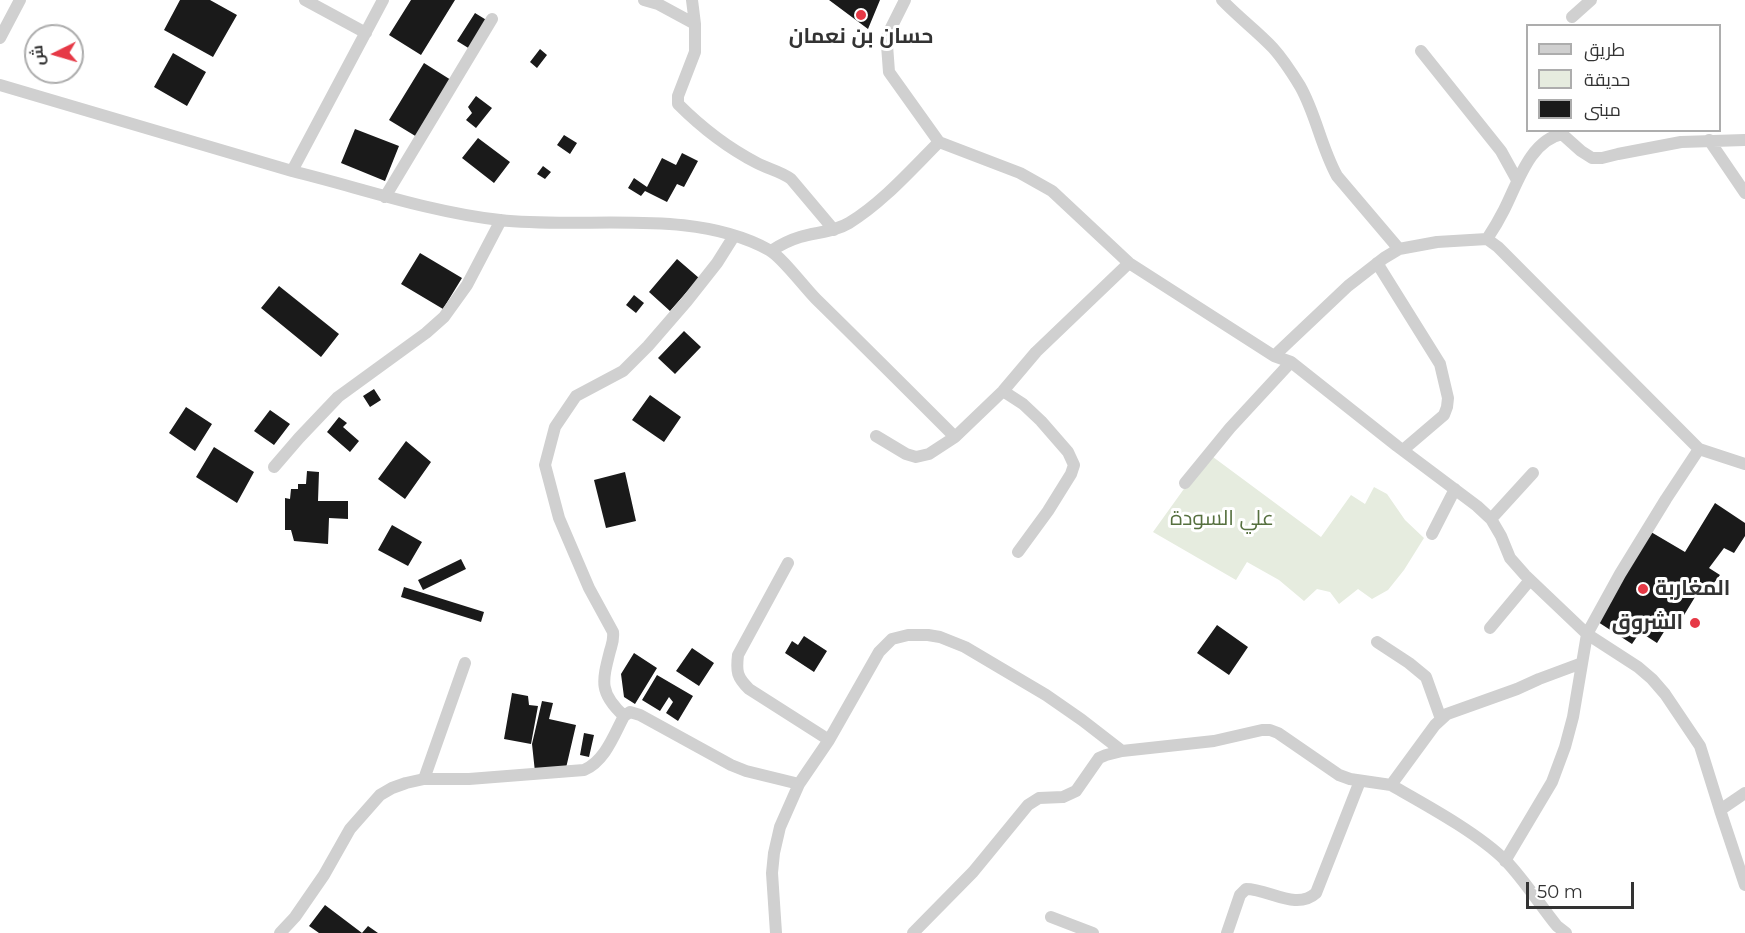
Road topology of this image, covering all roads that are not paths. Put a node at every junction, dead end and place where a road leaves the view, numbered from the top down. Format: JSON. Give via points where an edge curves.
{"nodes":[{"id":1,"x":9,"y":0,"type":"edge"},
{"id":2,"x":20,"y":0,"type":"edge"},
{"id":3,"x":305,"y":0,"type":"edge"},
{"id":4,"x":383,"y":0,"type":"edge"},
{"id":5,"x":644,"y":0,"type":"edge"},
{"id":6,"x":692,"y":0,"type":"edge"},
{"id":7,"x":905,"y":0,"type":"edge"},
{"id":8,"x":1222,"y":0,"type":"edge"},
{"id":9,"x":1591,"y":0,"type":"edge"},
{"id":10,"x":12,"y":14,"type":"junction"},
{"id":11,"x":1572,"y":17,"type":"dead end"},
{"id":12,"x":492,"y":19,"type":"dead end"},
{"id":13,"x":695,"y":24,"type":"junction"},
{"id":14,"x":366,"y":33,"type":"junction"},
{"id":15,"x":0,"y":38,"type":"edge"},
{"id":16,"x":1421,"y":51,"type":"dead end"},
{"id":17,"x":0,"y":85,"type":"edge"},
{"id":18,"x":1709,"y":140,"type":"junction"},
{"id":19,"x":1745,"y":140,"type":"edge"},
{"id":20,"x":939,"y":142,"type":"junction"},
{"id":21,"x":292,"y":171,"type":"junction"},
{"id":22,"x":1517,"y":180,"type":"junction"},
{"id":23,"x":1745,"y":193,"type":"edge"},
{"id":24,"x":385,"y":197,"type":"junction"},
{"id":25,"x":501,"y":220,"type":"junction"},
{"id":26,"x":834,"y":230,"type":"junction"},
{"id":27,"x":734,"y":236,"type":"junction"},
{"id":28,"x":1487,"y":239,"type":"junction"},
{"id":29,"x":1399,"y":249,"type":"junction"},
{"id":30,"x":771,"y":251,"type":"junction"},
{"id":31,"x":1128,"y":262,"type":"junction"},
{"id":32,"x":1377,"y":263,"type":"junction"},
{"id":33,"x":1274,"y":356,"type":"junction"},
{"id":34,"x":1291,"y":362,"type":"junction"},
{"id":35,"x":1003,"y":391,"type":"junction"},
{"id":36,"x":876,"y":436,"type":"dead end"},
{"id":37,"x":956,"y":437,"type":"junction"},
{"id":38,"x":1699,"y":449,"type":"junction"},
{"id":39,"x":1403,"y":450,"type":"junction"},
{"id":40,"x":1745,"y":464,"type":"edge"},
{"id":41,"x":274,"y":467,"type":"dead end"},
{"id":42,"x":1533,"y":473,"type":"dead end"},
{"id":43,"x":1185,"y":483,"type":"dead end"},
{"id":44,"x":1455,"y":489,"type":"junction"},
{"id":45,"x":1491,"y":519,"type":"junction"},
{"id":46,"x":1432,"y":534,"type":"dead end"},
{"id":47,"x":1018,"y":552,"type":"dead end"},
{"id":48,"x":788,"y":563,"type":"dead end"},
{"id":49,"x":1530,"y":580,"type":"junction"},
{"id":50,"x":1490,"y":628,"type":"dead end"},
{"id":51,"x":1587,"y":634,"type":"junction"},
{"id":52,"x":1377,"y":642,"type":"dead end"},
{"id":53,"x":465,"y":663,"type":"dead end"},
{"id":54,"x":1582,"y":663,"type":"junction"},
{"id":55,"x":624,"y":716,"type":"junction"},
{"id":56,"x":1441,"y":719,"type":"junction"},
{"id":57,"x":830,"y":740,"type":"junction"},
{"id":58,"x":1122,"y":751,"type":"junction"},
{"id":59,"x":424,"y":780,"type":"junction"},
{"id":60,"x":1360,"y":781,"type":"junction"},
{"id":61,"x":799,"y":784,"type":"junction"},
{"id":62,"x":1391,"y":785,"type":"junction"},
{"id":63,"x":1745,"y":793,"type":"edge"},
{"id":64,"x":1720,"y":810,"type":"junction"},
{"id":65,"x":1506,"y":861,"type":"junction"},
{"id":66,"x":1745,"y":885,"type":"edge"},
{"id":67,"x":1051,"y":917,"type":"dead end"},
{"id":68,"x":280,"y":933,"type":"edge"},
{"id":69,"x":776,"y":933,"type":"edge"},
{"id":70,"x":913,"y":933,"type":"edge"},
{"id":71,"x":1093,"y":933,"type":"edge"},
{"id":72,"x":1227,"y":933,"type":"edge"},
{"id":73,"x":1566,"y":933,"type":"edge"}],
"edges":[{"from":1,"to":10,"type":"street"},
{"from":2,"to":10,"type":"street"},
{"from":3,"to":14,"type":"street"},
{"from":4,"to":14,"type":"street"},
{"from":5,"to":13,"type":"street"},
{"from":6,"to":13,"type":"street"},
{"from":7,"to":20,"type":"street","via":[[886,45],[889,72]]},
{"from":8,"to":29,"type":"street","via":[[1272,47],[1287,67],[1300,87],[1337,176]]},
{"from":9,"to":11,"type":"street"},
{"from":10,"to":15,"type":"street"},
{"from":12,"to":24,"type":"street"},
{"from":13,"to":26,"type":"street","via":[[695,52],[678,104],[710,133],[756,163],[791,178]]},
{"from":14,"to":21,"type":"street"},
{"from":16,"to":22,"type":"street","via":[[1501,151]]},
{"from":17,"to":21,"type":"street"},
{"from":18,"to":19,"type":"street"},
{"from":18,"to":22,"type":"street","via":[[1592,158],[1562,134],[1545,141]]},
{"from":18,"to":23,"type":"street"},
{"from":20,"to":26,"type":"street","via":[[891,190]]},
{"from":20,"to":31,"type":"street","via":[[1020,173],[1052,191]]},
{"from":21,"to":24,"type":"street"},
{"from":22,"to":28,"type":"street"},
{"from":24,"to":25,"type":"street"},
{"from":25,"to":27,"type":"street","via":[[690,225]]},
{"from":25,"to":41,"type":"street","via":[[467,285],[444,318],[338,397]]},
{"from":26,"to":30,"type":"street","via":[[800,236]]},
{"from":27,"to":30,"type":"street"},
{"from":27,"to":55,"type":"street","via":[[717,263],[648,346],[623,371],[576,396],[555,427],[545,465],[559,518],[613,632],[603,685],[611,705]]},
{"from":28,"to":29,"type":"street"},
{"from":28,"to":38,"type":"street"},
{"from":29,"to":32,"type":"street"},
{"from":30,"to":37,"type":"street"},
{"from":31,"to":33,"type":"street"},
{"from":31,"to":35,"type":"street","via":[[1036,352]]},
{"from":32,"to":33,"type":"street"},
{"from":32,"to":39,"type":"street","via":[[1440,364],[1448,398],[1444,415]]},
{"from":33,"to":34,"type":"street"},
{"from":34,"to":39,"type":"street"},
{"from":34,"to":43,"type":"street"},
{"from":35,"to":37,"type":"street"},
{"from":35,"to":47,"type":"street","via":[[1041,421],[1074,465],[1048,511]]},
{"from":36,"to":37,"type":"street","via":[[916,457],[929,454]]},
{"from":38,"to":40,"type":"street"},
{"from":38,"to":51,"type":"street"},
{"from":39,"to":44,"type":"street"},
{"from":42,"to":45,"type":"street"},
{"from":44,"to":45,"type":"street"},
{"from":44,"to":46,"type":"street"},
{"from":45,"to":49,"type":"street","via":[[1510,558]]},
{"from":48,"to":57,"type":"street","via":[[738,655],[736,670],[750,689]]},
{"from":49,"to":50,"type":"street"},
{"from":49,"to":51,"type":"street"},
{"from":51,"to":54,"type":"street"},
{"from":51,"to":64,"type":"street","via":[[1638,667],[1665,693],[1700,746]]},
{"from":52,"to":56,"type":"street","via":[[1426,677]]},
{"from":53,"to":59,"type":"street"},
{"from":54,"to":56,"type":"street","via":[[1458,709]]},
{"from":54,"to":65,"type":"street","via":[[1573,717],[1552,782]]},
{"from":55,"to":59,"type":"street","via":[[601,758],[584,770]]},
{"from":55,"to":61,"type":"street","via":[[630,712],[640,715],[746,771]]},
{"from":56,"to":62,"type":"street"},
{"from":57,"to":58,"type":"street","via":[[886,644],[900,636],[917,634],[940,637],[965,647],[1046,695]]},
{"from":57,"to":61,"type":"street"},
{"from":58,"to":60,"type":"street","via":[[1214,741],[1270,730],[1339,775]]},
{"from":58,"to":70,"type":"street","via":[[1099,758],[1076,791],[1062,797],[1039,798],[1028,805],[974,872]]},
{"from":59,"to":68,"type":"street","via":[[399,785],[380,795],[350,829],[324,875]]},
{"from":60,"to":62,"type":"street"},
{"from":60,"to":72,"type":"street","via":[[1316,893],[1303,901],[1294,901],[1246,889],[1239,895]]},
{"from":61,"to":69,"type":"street","via":[[780,827],[774,854]]},
{"from":62,"to":65,"type":"street","via":[[1470,833]]},
{"from":63,"to":64,"type":"street"},
{"from":64,"to":66,"type":"street"},
{"from":65,"to":73,"type":"street"},
{"from":67,"to":71,"type":"street"}]}
